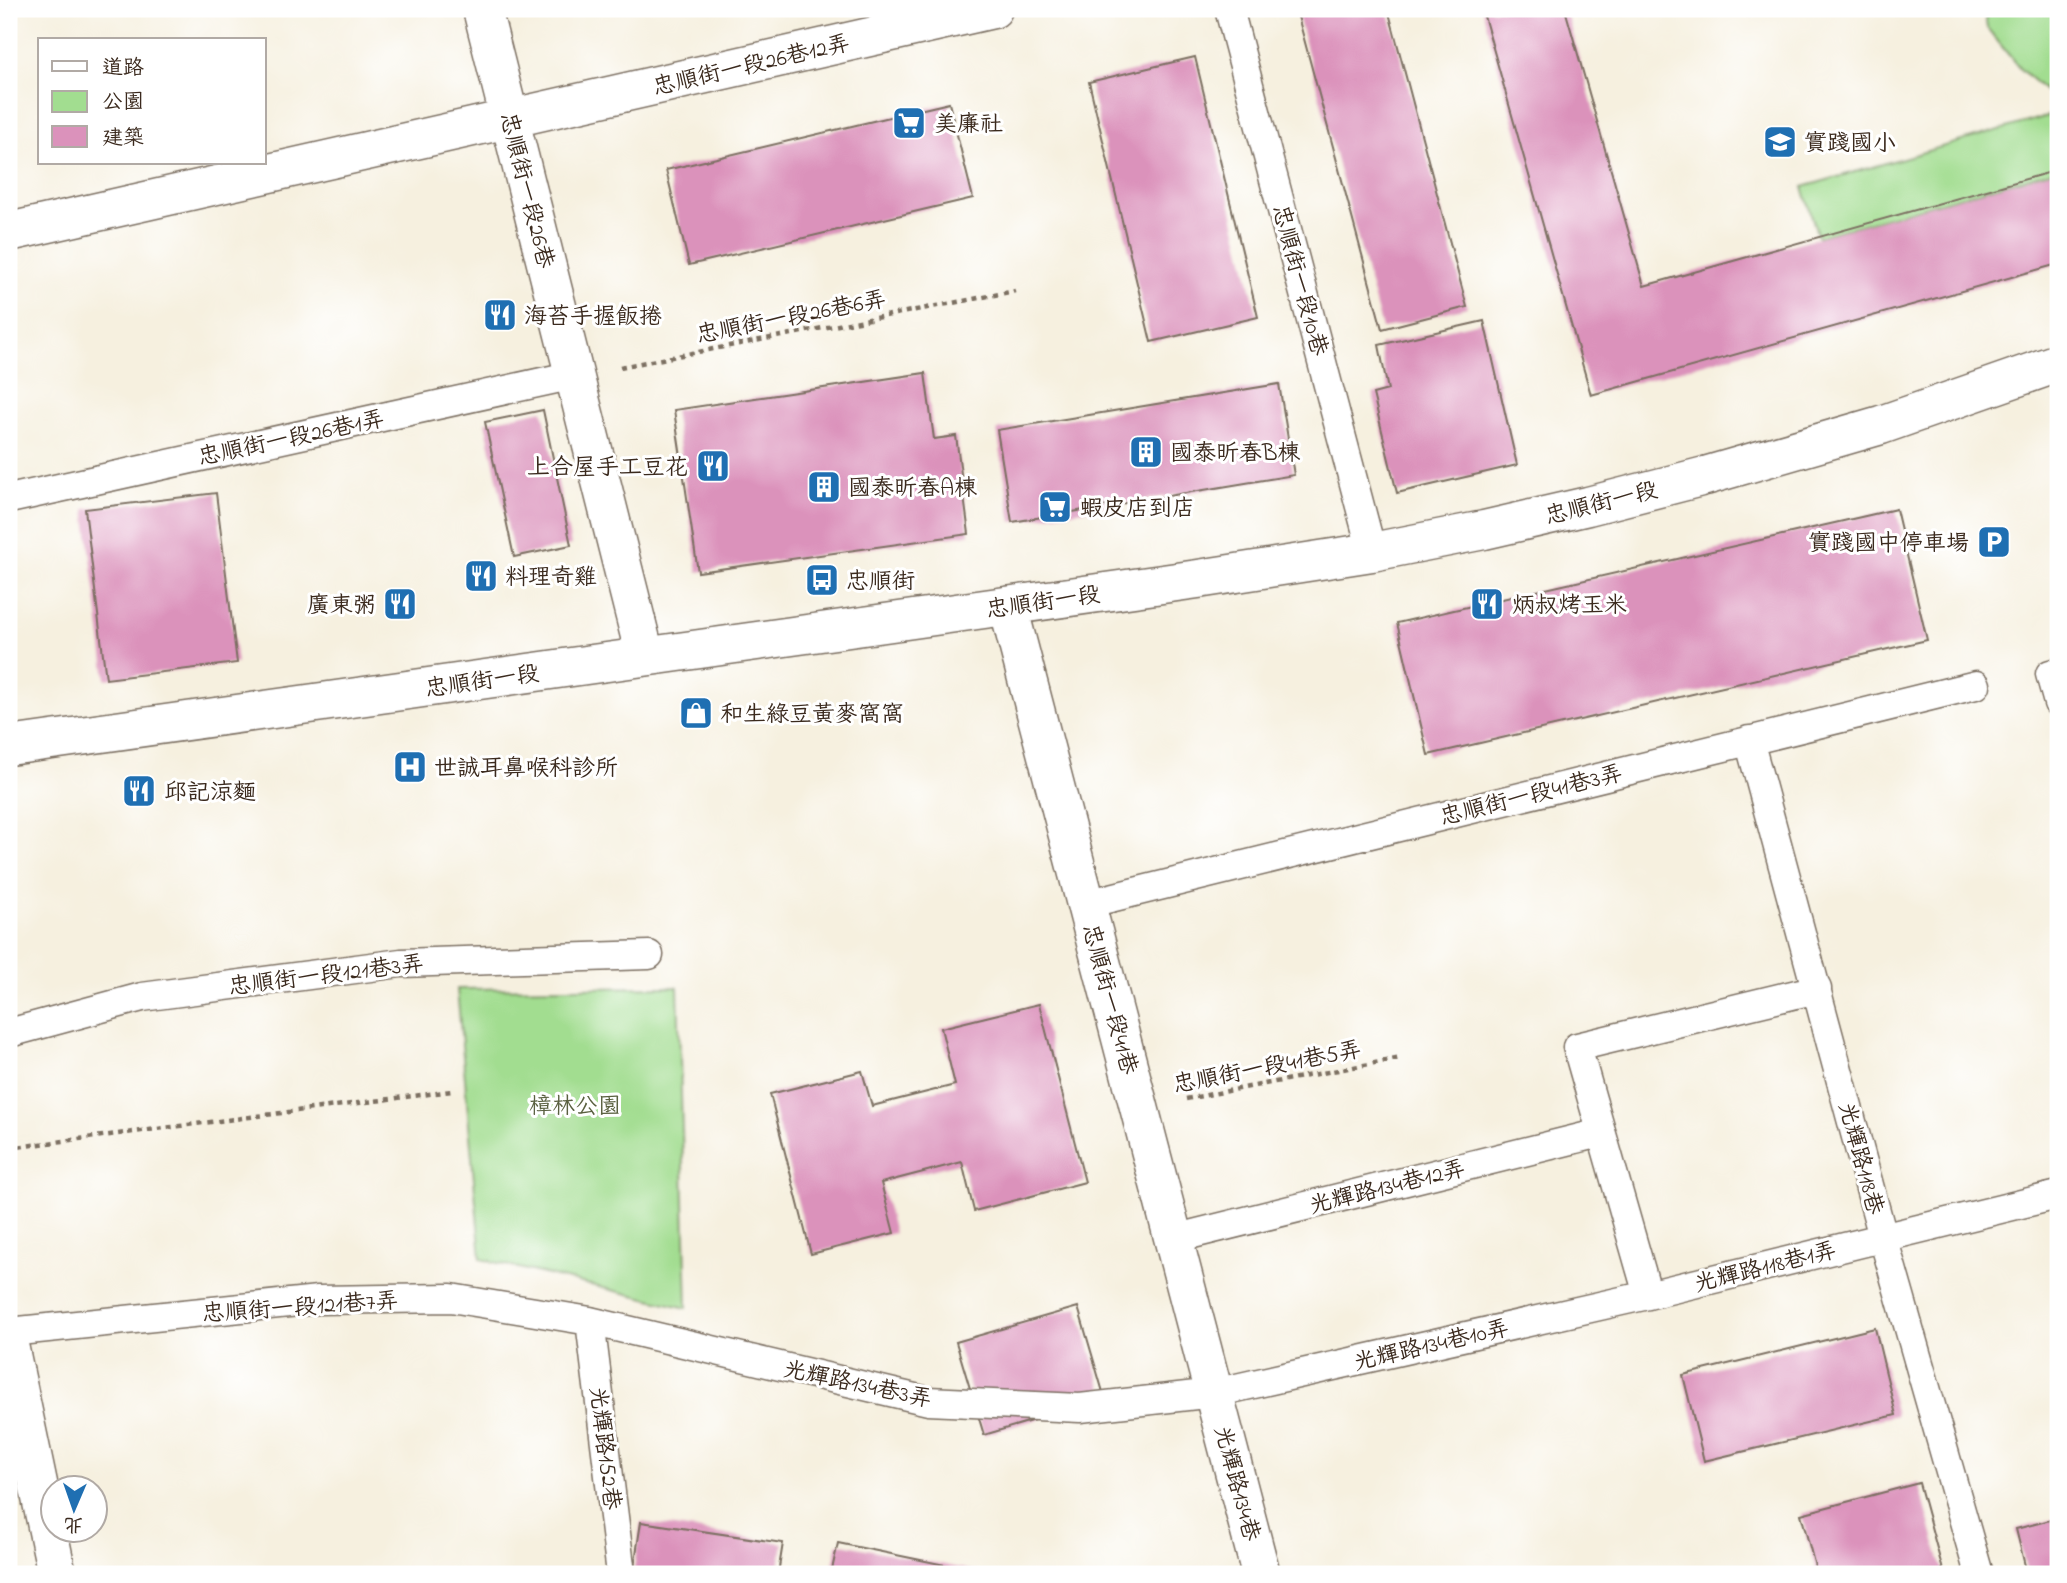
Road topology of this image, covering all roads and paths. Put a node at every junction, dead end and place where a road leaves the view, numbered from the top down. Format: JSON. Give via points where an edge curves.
{"nodes":[{"id":1,"x":482,"y":9,"type":"edge"},
{"id":2,"x":993,"y":9,"type":"edge"},
{"id":3,"x":1229,"y":9,"type":"edge"},
{"id":4,"x":510,"y":118,"type":"junction"},
{"id":5,"x":9,"y":232,"type":"edge"},
{"id":6,"x":1015,"y":291,"type":"dead end"},
{"id":7,"x":2058,"y":363,"type":"edge"},
{"id":8,"x":574,"y":375,"type":"junction"},
{"id":9,"x":9,"y":499,"type":"edge"},
{"id":10,"x":1372,"y":552,"type":"junction"},
{"id":11,"x":1008,"y":606,"type":"junction"},
{"id":12,"x":645,"y":656,"type":"junction"},
{"id":13,"x":2058,"y":671,"type":"edge"},
{"id":14,"x":1976,"y":685,"type":"dead end"},
{"id":15,"x":2058,"y":703,"type":"edge"},
{"id":16,"x":1749,"y":740,"type":"junction"},
{"id":17,"x":9,"y":746,"type":"edge"},
{"id":18,"x":1086,"y":904,"type":"junction"},
{"id":19,"x":649,"y":955,"type":"dead end"},
{"id":20,"x":1816,"y":989,"type":"junction"},
{"id":21,"x":9,"y":1033,"type":"edge"},
{"id":22,"x":1401,"y":1058,"type":"dead end"},
{"id":23,"x":452,"y":1091,"type":"dead end"},
{"id":24,"x":1139,"y":1108,"type":"junction"},
{"id":25,"x":1600,"y":1133,"type":"junction"},
{"id":26,"x":9,"y":1148,"type":"edge"},
{"id":27,"x":2058,"y":1195,"type":"edge"},
{"id":28,"x":1883,"y":1237,"type":"junction"},
{"id":29,"x":1173,"y":1239,"type":"junction"},
{"id":30,"x":1648,"y":1295,"type":"junction"},
{"id":31,"x":590,"y":1321,"type":"junction"},
{"id":32,"x":9,"y":1332,"type":"edge"},
{"id":33,"x":9,"y":1345,"type":"edge"},
{"id":34,"x":1214,"y":1393,"type":"junction"},
{"id":35,"x":57,"y":1574,"type":"edge"},
{"id":36,"x":621,"y":1574,"type":"edge"},
{"id":37,"x":1261,"y":1574,"type":"edge"},
{"id":38,"x":1979,"y":1574,"type":"edge"}],
"edges":[{"from":1,"to":4,"type":"street","name":"忠順街一段26巷"},
{"from":2,"to":4,"type":"street","name":"忠順街一段26巷12弄"},
{"from":3,"to":10,"type":"lane","name":"忠順街一段10巷"},
{"from":4,"to":5,"type":"street","name":"忠順街一段26巷12弄"},
{"from":4,"to":8,"type":"street","name":"忠順街一段26巷"},
{"from":6,"to":8,"type":"path","name":"忠順街一段26巷6弄"},
{"from":7,"to":10,"type":"street","name":"忠順街一段","via":[[1881,425],[1705,476]]},
{"from":8,"to":9,"type":"lane","name":"忠順街一段26巷1弄"},
{"from":8,"to":12,"type":"street","name":"忠順街一段26巷"},
{"from":10,"to":11,"type":"street","name":"忠順街一段"},
{"from":11,"to":12,"type":"street","name":"忠順街一段"},
{"from":11,"to":18,"type":"street","name":"忠順街一段41巷"},
{"from":12,"to":17,"type":"street","name":"忠順街一段"},
{"from":13,"to":15,"type":"lane","via":[[2050,674]]},
{"from":14,"to":16,"type":"lane","name":"忠順街一段41巷3弄"},
{"from":16,"to":18,"type":"lane","name":"忠順街一段41巷3弄"},
{"from":16,"to":20,"type":"lane","name":"光輝路118巷"},
{"from":18,"to":24,"type":"street","name":"忠順街一段41巷"},
{"from":19,"to":21,"type":"lane","name":"忠順街一段121巷3弄","via":[[401,963],[142,997]]},
{"from":20,"to":25,"type":"lane","via":[[1577,1047]]},
{"from":20,"to":28,"type":"lane","name":"光輝路118巷"},
{"from":22,"to":24,"type":"path","name":"忠順街一段41巷5弄"},
{"from":23,"to":26,"type":"path"},
{"from":24,"to":29,"type":"street","name":"忠順街一段41巷"},
{"from":25,"to":29,"type":"lane","name":"光輝路134巷12弄"},
{"from":25,"to":30,"type":"lane"},
{"from":27,"to":28,"type":"lane","name":"光輝路118巷1弄"},
{"from":28,"to":30,"type":"lane","name":"光輝路118巷1弄"},
{"from":28,"to":38,"type":"lane","name":"光輝路118巷"},
{"from":29,"to":34,"type":"street","name":"忠順街一段41巷"},
{"from":30,"to":34,"type":"lane","name":"光輝路134巷10弄"},
{"from":31,"to":32,"type":"lane","name":"忠順街一段121巷7弄","via":[[452,1298],[318,1300]]},
{"from":31,"to":34,"type":"lane","name":"光輝路134巷3弄","via":[[928,1401],[1080,1408]]},
{"from":31,"to":36,"type":"lane","name":"光輝路152巷"},
{"from":33,"to":35,"type":"street"},
{"from":34,"to":37,"type":"street","name":"光輝路134巷"}]}
